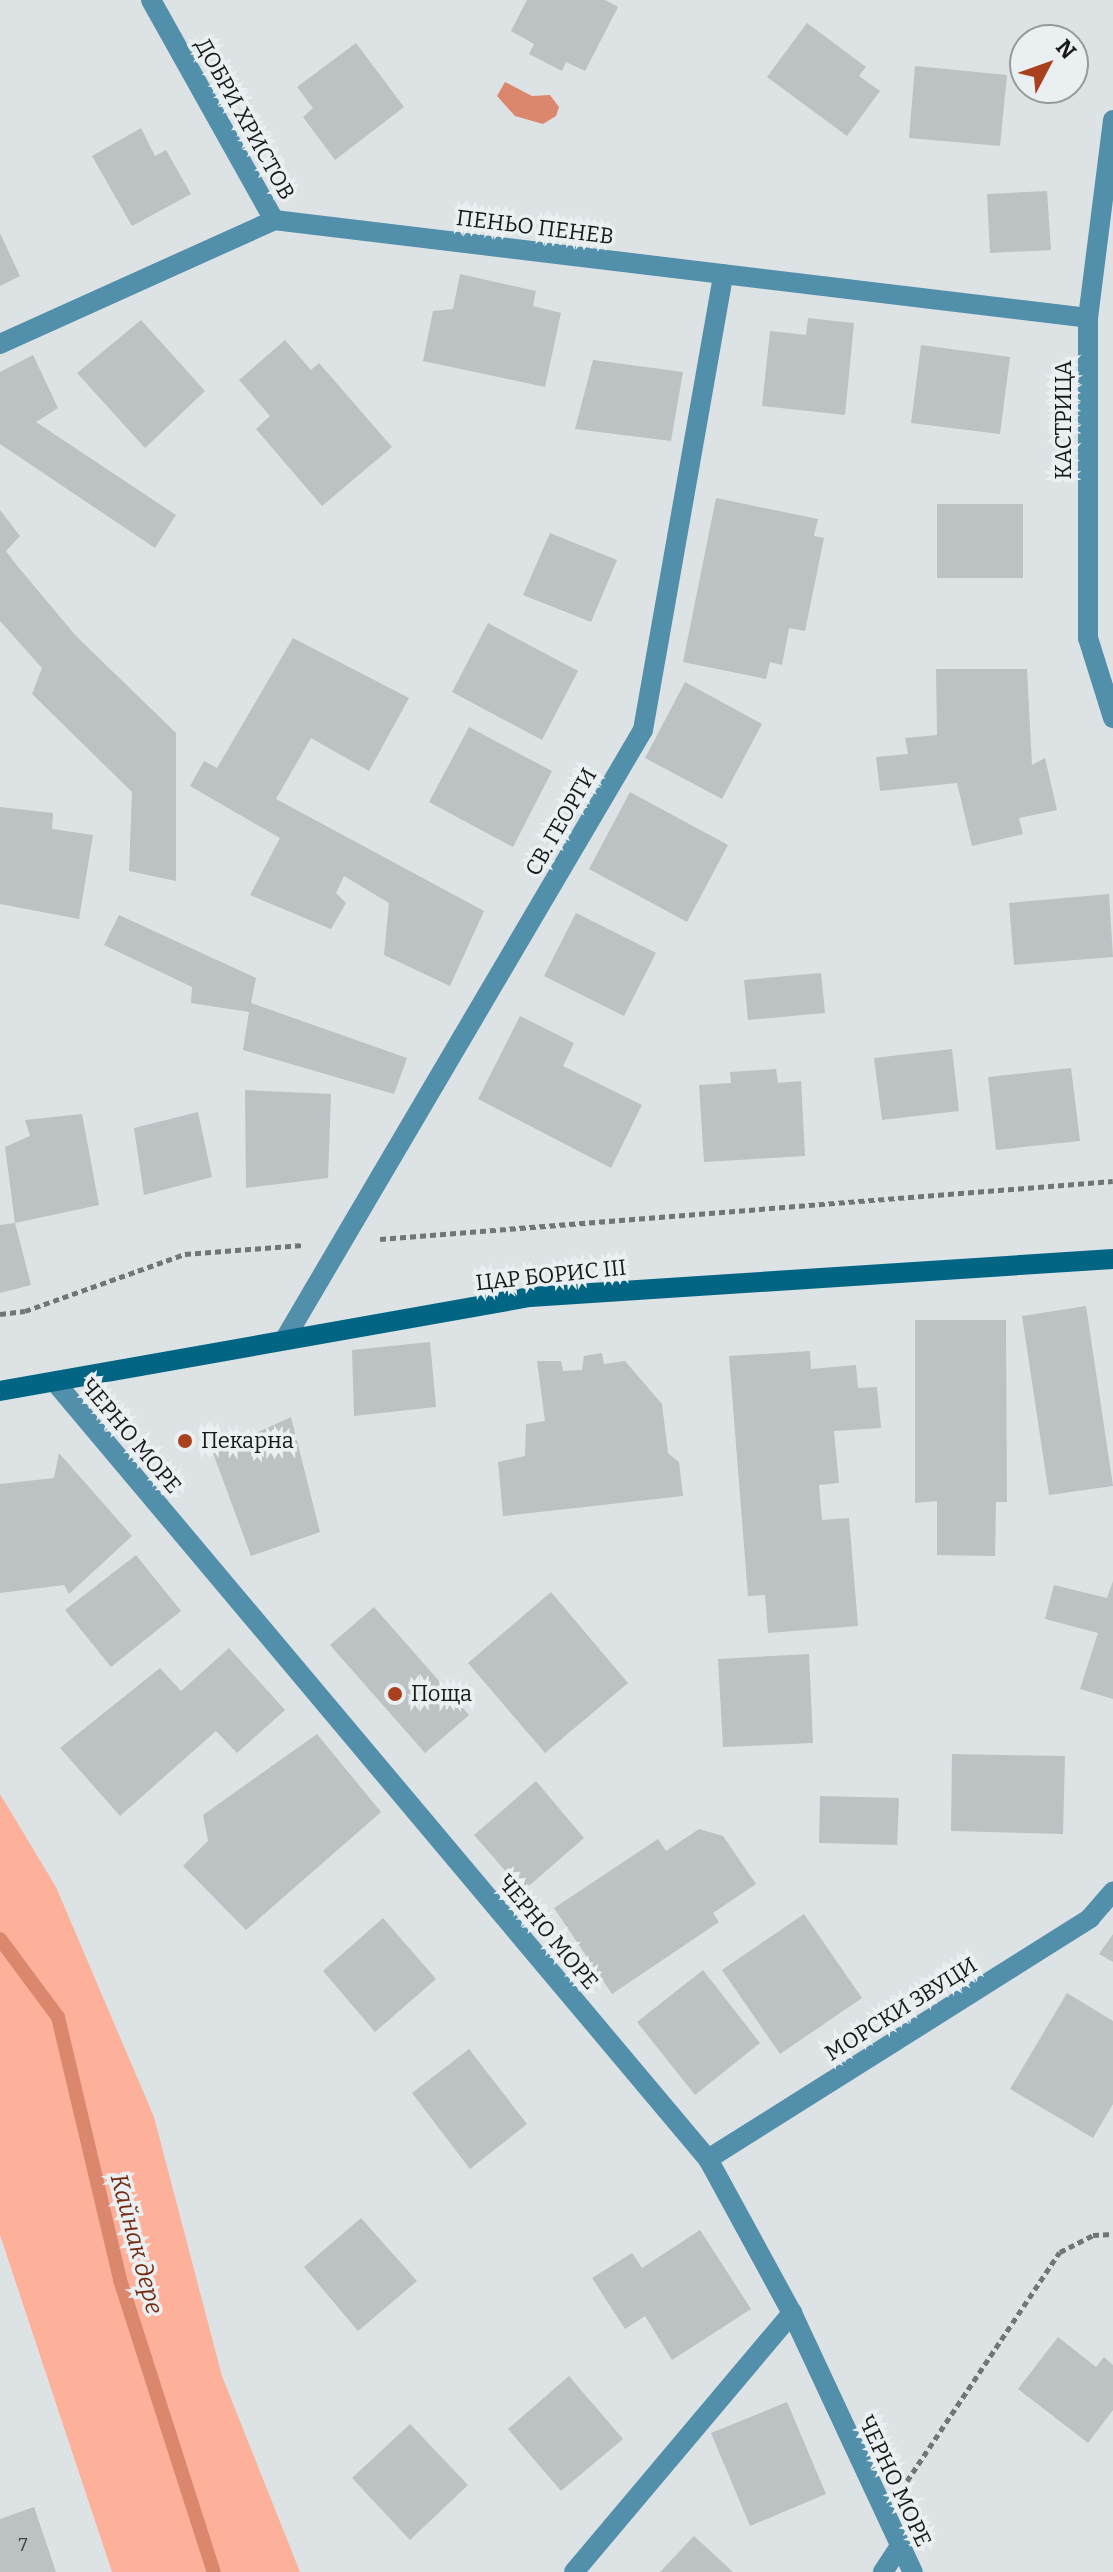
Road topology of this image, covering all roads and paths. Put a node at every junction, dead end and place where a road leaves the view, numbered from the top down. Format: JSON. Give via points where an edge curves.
{"nodes":[{"id":1,"x":151,"y":0,"type":"edge"},
{"id":2,"x":1113,"y":120,"type":"edge"},
{"id":3,"x":274,"y":220,"type":"junction"},
{"id":4,"x":723,"y":274,"type":"junction"},
{"id":5,"x":1088,"y":318,"type":"junction"},
{"id":6,"x":0,"y":344,"type":"edge"},
{"id":7,"x":1113,"y":718,"type":"edge"},
{"id":8,"x":1113,"y":1181,"type":"edge"},
{"id":9,"x":342,"y":1242,"type":"junction"},
{"id":10,"x":1113,"y":1259,"type":"edge"},
{"id":11,"x":0,"y":1314,"type":"edge"},
{"id":12,"x":286,"y":1337,"type":"junction"},
{"id":13,"x":55,"y":1382,"type":"junction"},
{"id":14,"x":0,"y":1391,"type":"edge"},
{"id":15,"x":1113,"y":1892,"type":"edge"},
{"id":16,"x":708,"y":2159,"type":"junction"},
{"id":17,"x":1113,"y":2234,"type":"edge"},
{"id":18,"x":792,"y":2313,"type":"junction"},
{"id":19,"x":877,"y":2502,"type":"junction"},
{"id":20,"x":898,"y":2549,"type":"junction"},
{"id":21,"x":574,"y":2572,"type":"edge"},
{"id":22,"x":883,"y":2572,"type":"edge"},
{"id":23,"x":913,"y":2572,"type":"edge"}],
"edges":[{"from":1,"to":3,"type":"street","name":"ДОБРИ ХРИСТОВ"},
{"from":2,"to":5,"type":"street","name":"КАСТРИЦА"},
{"from":3,"to":4,"type":"street","name":"ПЕНЬО ПЕНЕВ"},
{"from":3,"to":6,"type":"street"},
{"from":4,"to":5,"type":"street","name":"ПЕНЬО ПЕНЕВ"},
{"from":4,"to":9,"type":"street","name":"СВ. ГЕОРГИ","via":[[643,730]]},
{"from":5,"to":7,"type":"street","name":"КАСТРИЦА","via":[[1088,638]]},
{"from":8,"to":9,"type":"path"},
{"from":9,"to":11,"type":"path","via":[[185,1254],[25,1311]]},
{"from":9,"to":12,"type":"street","name":"СВ. ГЕОРГИ"},
{"from":10,"to":12,"type":"street","name":"ЦАР БОРИС III","via":[[530,1297]]},
{"from":12,"to":13,"type":"street","name":"ЦАР БОРИС III"},
{"from":13,"to":14,"type":"street","name":"ЦАР БОРИС III"},
{"from":13,"to":16,"type":"street","name":"ЧЕРНО МОРЕ"},
{"from":15,"to":16,"type":"street","name":"МОРСКИ ЗВУЦИ","via":[[1090,1918]]},
{"from":16,"to":18,"type":"street","name":"ЧЕРНО МОРЕ"},
{"from":17,"to":19,"type":"path","via":[[1093,2235],[1060,2252],[909,2479]]},
{"from":18,"to":19,"type":"street","name":"ЧЕРНО МОРЕ"},
{"from":18,"to":21,"type":"street"},
{"from":19,"to":20,"type":"street","name":"ЧЕРНО МОРЕ"},
{"from":20,"to":22,"type":"street"},
{"from":20,"to":23,"type":"street","name":"ЧЕРНО МОРЕ"}]}
